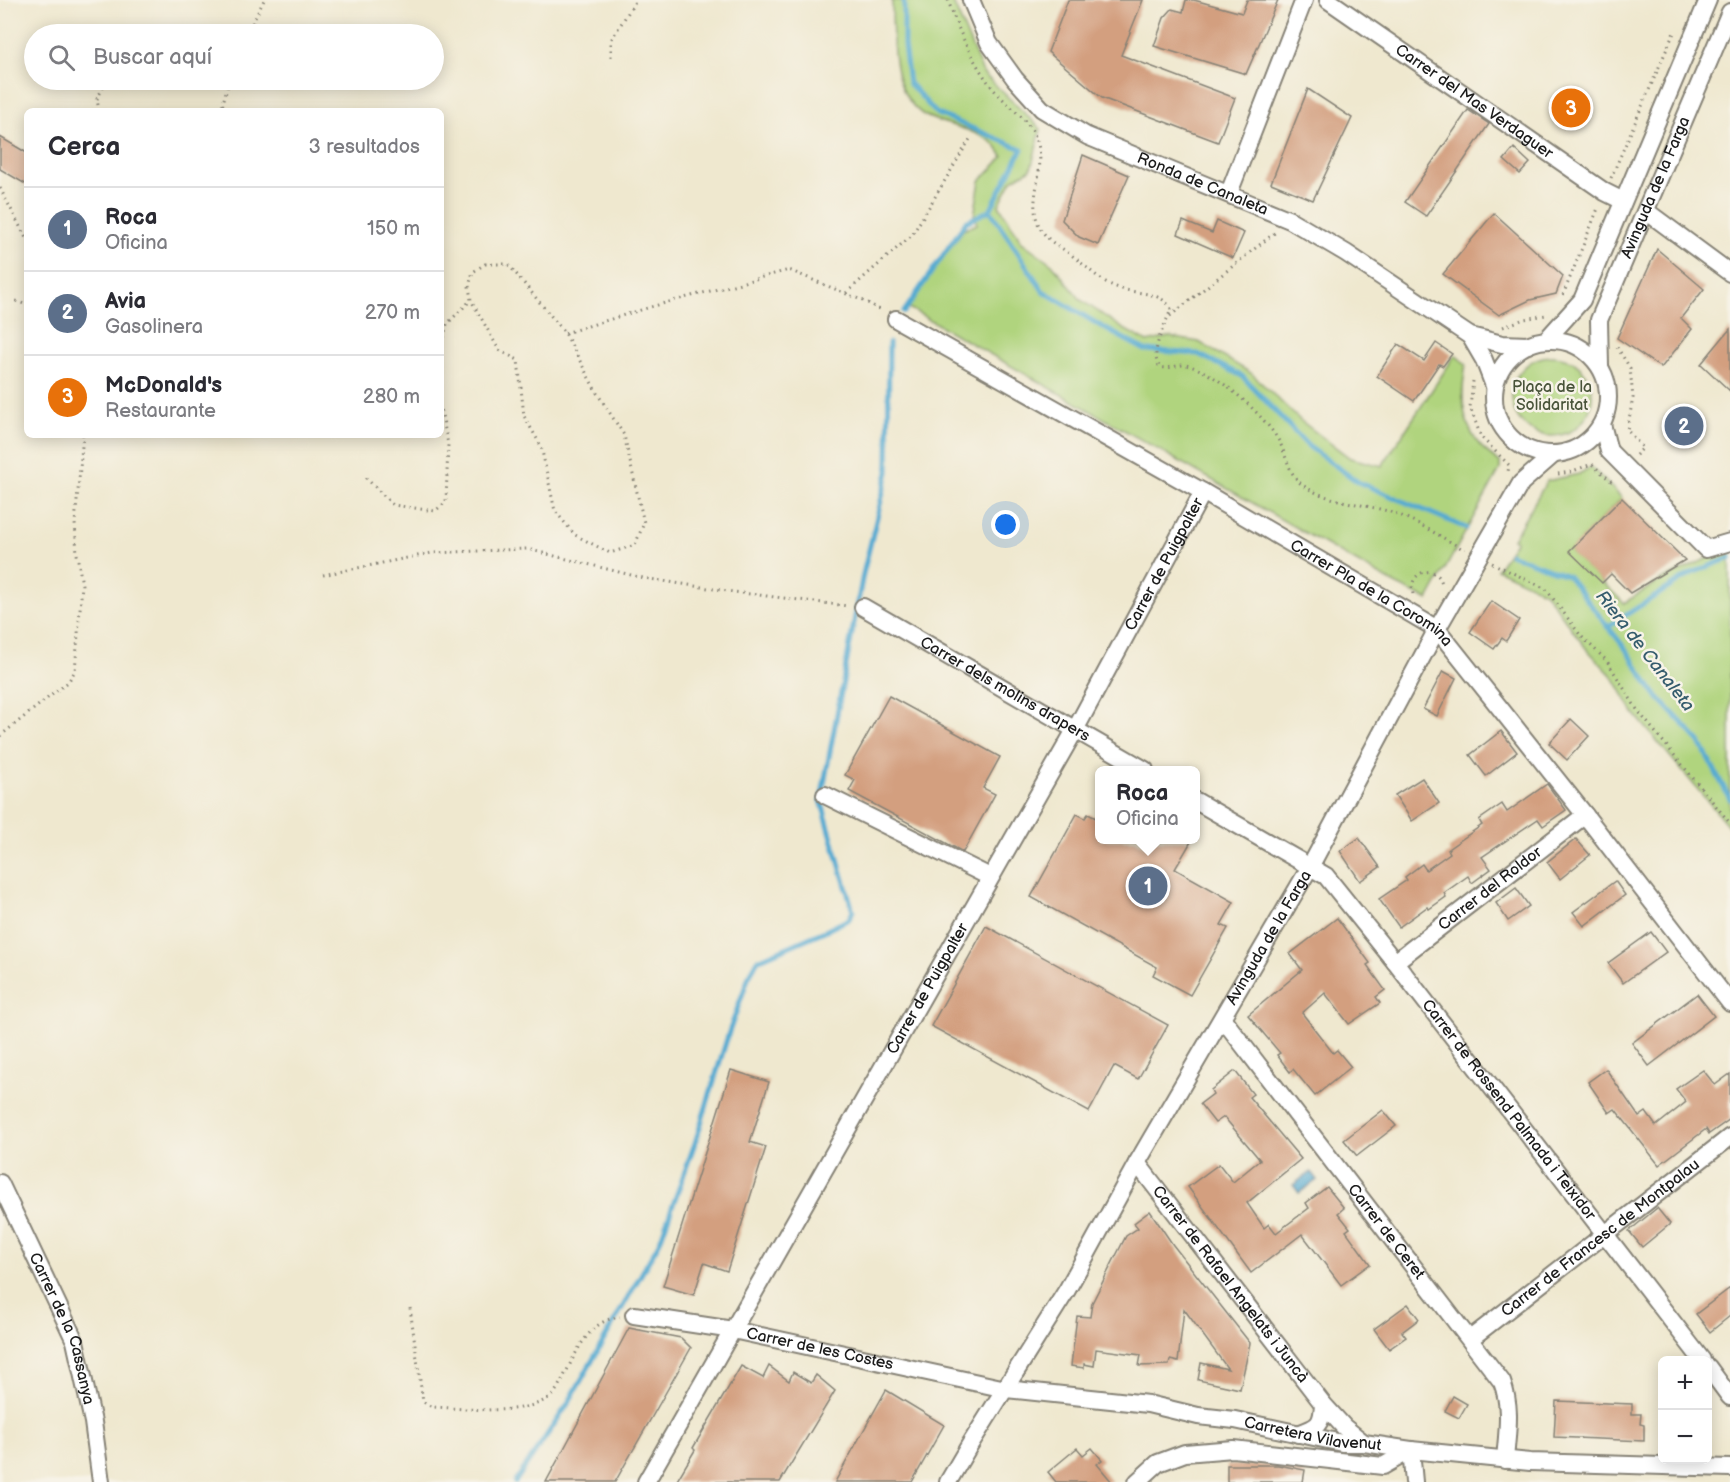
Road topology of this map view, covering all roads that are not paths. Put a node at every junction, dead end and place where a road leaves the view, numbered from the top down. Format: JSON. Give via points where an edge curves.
{"nodes":[{"id":1,"x":971,"y":0,"type":"edge"},
{"id":2,"x":1304,"y":0,"type":"edge"},
{"id":3,"x":1328,"y":0,"type":"edge"},
{"id":4,"x":1708,"y":0,"type":"edge"},
{"id":5,"x":1728,"y":22,"type":"edge"},
{"id":6,"x":1229,"y":193,"type":"junction"},
{"id":7,"x":1623,"y":201,"type":"junction"},
{"id":8,"x":1646,"y":211,"type":"junction"},
{"id":9,"x":1730,"y":273,"type":"edge"},
{"id":10,"x":896,"y":319,"type":"road end"},
{"id":11,"x":1470,"y":336,"type":"junction"},
{"id":12,"x":1546,"y":340,"type":"junction"},
{"id":13,"x":1528,"y":345,"type":"junction"},
{"id":14,"x":1600,"y":366,"type":"junction"},
{"id":15,"x":1494,"y":386,"type":"junction"},
{"id":16,"x":1602,"y":424,"type":"junction"},
{"id":17,"x":1583,"y":446,"type":"junction"},
{"id":18,"x":1521,"y":447,"type":"junction"},
{"id":19,"x":1609,"y":451,"type":"junction"},
{"id":20,"x":1553,"y":455,"type":"junction"},
{"id":21,"x":1521,"y":483,"type":"junction"},
{"id":22,"x":1203,"y":492,"type":"junction"},
{"id":23,"x":1730,"y":542,"type":"edge"},
{"id":24,"x":863,"y":607,"type":"road end"},
{"id":25,"x":1437,"y":629,"type":"junction"},
{"id":26,"x":1075,"y":730,"type":"junction"},
{"id":27,"x":1136,"y":766,"type":"edge"},
{"id":28,"x":825,"y":795,"type":"dead end"},
{"id":29,"x":1200,"y":803,"type":"edge"},
{"id":30,"x":1585,"y":815,"type":"junction"},
{"id":31,"x":1310,"y":867,"type":"junction"},
{"id":32,"x":990,"y":877,"type":"junction"},
{"id":33,"x":1395,"y":962,"type":"junction"},
{"id":34,"x":1730,"y":1003,"type":"edge"},
{"id":35,"x":1223,"y":1019,"type":"junction"},
{"id":36,"x":1730,"y":1137,"type":"edge"},
{"id":37,"x":1137,"y":1163,"type":"junction"},
{"id":38,"x":0,"y":1183,"type":"edge"},
{"id":39,"x":1605,"y":1234,"type":"junction"},
{"id":40,"x":634,"y":1316,"type":"road end"},
{"id":41,"x":733,"y":1330,"type":"junction"},
{"id":42,"x":1470,"y":1339,"type":"junction"},
{"id":43,"x":1699,"y":1356,"type":"edge"},
{"id":44,"x":1712,"y":1374,"type":"edge"},
{"id":45,"x":1006,"y":1389,"type":"junction"},
{"id":46,"x":1730,"y":1397,"type":"edge"},
{"id":47,"x":1323,"y":1404,"type":"junction"},
{"id":48,"x":1298,"y":1434,"type":"junction"},
{"id":49,"x":1364,"y":1443,"type":"junction"},
{"id":50,"x":1411,"y":1450,"type":"junction"},
{"id":51,"x":1505,"y":1460,"type":"junction"},
{"id":52,"x":1730,"y":1468,"type":"edge"},
{"id":53,"x":101,"y":1482,"type":"edge"},
{"id":54,"x":646,"y":1482,"type":"edge"},
{"id":55,"x":948,"y":1482,"type":"edge"},
{"id":56,"x":1137,"y":1482,"type":"edge"},
{"id":57,"x":1414,"y":1482,"type":"edge"}],
"edges":[{"from":1,"to":6,"type":"street","name":"Ronda de Canaleta","via":[[989,43],[1014,79],[1042,109],[1087,136]]},
{"from":2,"to":6,"type":"street"},
{"from":3,"to":7,"type":"street","name":"Carrer del Mas Verdaguer"},
{"from":4,"to":7,"type":"street","name":"Avinguda de la Farga"},
{"from":5,"to":8,"type":"street","name":"Avinguda de la Farga"},
{"from":6,"to":11,"type":"street","name":"Ronda de Canaleta","via":[[1290,220],[1346,253]]},
{"from":7,"to":12,"type":"street","name":"Avinguda de la Farga","via":[[1582,300]]},
{"from":8,"to":9,"type":"street"},
{"from":8,"to":14,"type":"street","name":"Avinguda de la Farga","via":[[1599,320]]},
{"from":10,"to":22,"type":"street","name":"Carrer Pla de la Coromina"},
{"from":11,"to":13,"type":"street","name":"Ronda de Canaleta"},
{"from":11,"to":15,"type":"street","name":"Ronda de Canaleta"},
{"from":12,"to":13,"type":"street"},
{"from":12,"to":14,"type":"street","via":[[1576,345]]},
{"from":13,"to":15,"type":"street","via":[[1512,355]]},
{"from":14,"to":16,"type":"street","via":[[1609,400]]},
{"from":15,"to":18,"type":"street","via":[[1498,421]]},
{"from":16,"to":17,"type":"street"},
{"from":16,"to":19,"type":"street"},
{"from":17,"to":19,"type":"street"},
{"from":17,"to":20,"type":"street"},
{"from":18,"to":20,"type":"street"},
{"from":18,"to":21,"type":"street","name":"Avinguda de la Farga"},
{"from":19,"to":23,"type":"street","via":[[1706,549]]},
{"from":20,"to":21,"type":"street","name":"Avinguda de la Farga"},
{"from":21,"to":25,"type":"street","name":"Avinguda de la Farga","via":[[1487,561]]},
{"from":22,"to":25,"type":"street","name":"Carrer Pla de la Coromina"},
{"from":22,"to":26,"type":"street","name":"Carrer de Puigpalter"},
{"from":24,"to":26,"type":"street","name":"Carrer dels molins drapers"},
{"from":25,"to":30,"type":"street","name":"Carrer Pla de la Coromina"},
{"from":25,"to":31,"type":"street","name":"Avinguda de la Farga"},
{"from":26,"to":27,"type":"street","name":"Carrer dels molins drapers"},
{"from":26,"to":32,"type":"street","name":"Carrer de Puigpalter"},
{"from":28,"to":32,"type":"street"},
{"from":29,"to":31,"type":"street"},
{"from":30,"to":33,"type":"street","name":"Carrer del Roldor"},
{"from":30,"to":34,"type":"street","name":"Carrer Pla de la Coromina"},
{"from":31,"to":33,"type":"street","name":"Carrer de Rossend Palmada i Teixidor","via":[[1326,876]]},
{"from":31,"to":35,"type":"street","name":"Avinguda de la Farga"},
{"from":32,"to":41,"type":"street","name":"Carrer de Puigpalter"},
{"from":33,"to":39,"type":"street","name":"Carrer de Rossend Palmada i Teixidor"},
{"from":35,"to":37,"type":"street","name":"Avinguda de la Farga"},
{"from":35,"to":42,"type":"street","name":"Carrer de Ceret"},
{"from":36,"to":39,"type":"street","name":"Carrer de Francesc de Montpalau"},
{"from":37,"to":45,"type":"street","name":"Avinguda de la Farga","via":[[1067,1290]]},
{"from":37,"to":47,"type":"street","name":"Carrer de Rafael Angelats i Juncà"},
{"from":38,"to":53,"type":"street","name":"Carrer de la Cassanya","via":[[75,1341],[93,1422]]},
{"from":39,"to":42,"type":"street","name":"Carrer de Francesc de Montpalau"},
{"from":39,"to":43,"type":"street","name":"Carrer de Rossend Palmada i Teixidor"},
{"from":40,"to":41,"type":"street","name":"Carrer de les Costes"},
{"from":41,"to":45,"type":"street","name":"Carrer de les Costes"},
{"from":41,"to":54,"type":"street","name":"Carrer de Puigpalter"},
{"from":42,"to":51,"type":"street","name":"Carrer de Ceret","via":[[1507,1394]]},
{"from":44,"to":46,"type":"street"},
{"from":45,"to":48,"type":"street","name":"Carretera Vilavenut","via":[[1148,1404]]},
{"from":45,"to":55,"type":"street"},
{"from":47,"to":48,"type":"street","via":[[1316,1428]]},
{"from":47,"to":49,"type":"street","name":"Carrer de Rafael Angelats i Juncà"},
{"from":48,"to":49,"type":"street","name":"Carretera Vilavenut"},
{"from":49,"to":50,"type":"street","name":"Carretera Vilavenut"},
{"from":50,"to":51,"type":"street","name":"Carretera Vilavenut"},
{"from":50,"to":56,"type":"street","via":[[1383,1466],[1233,1449],[1185,1453],[1158,1463]]},
{"from":50,"to":57,"type":"street"},
{"from":51,"to":52,"type":"street","name":"Carretera Vilavenut"}]}
